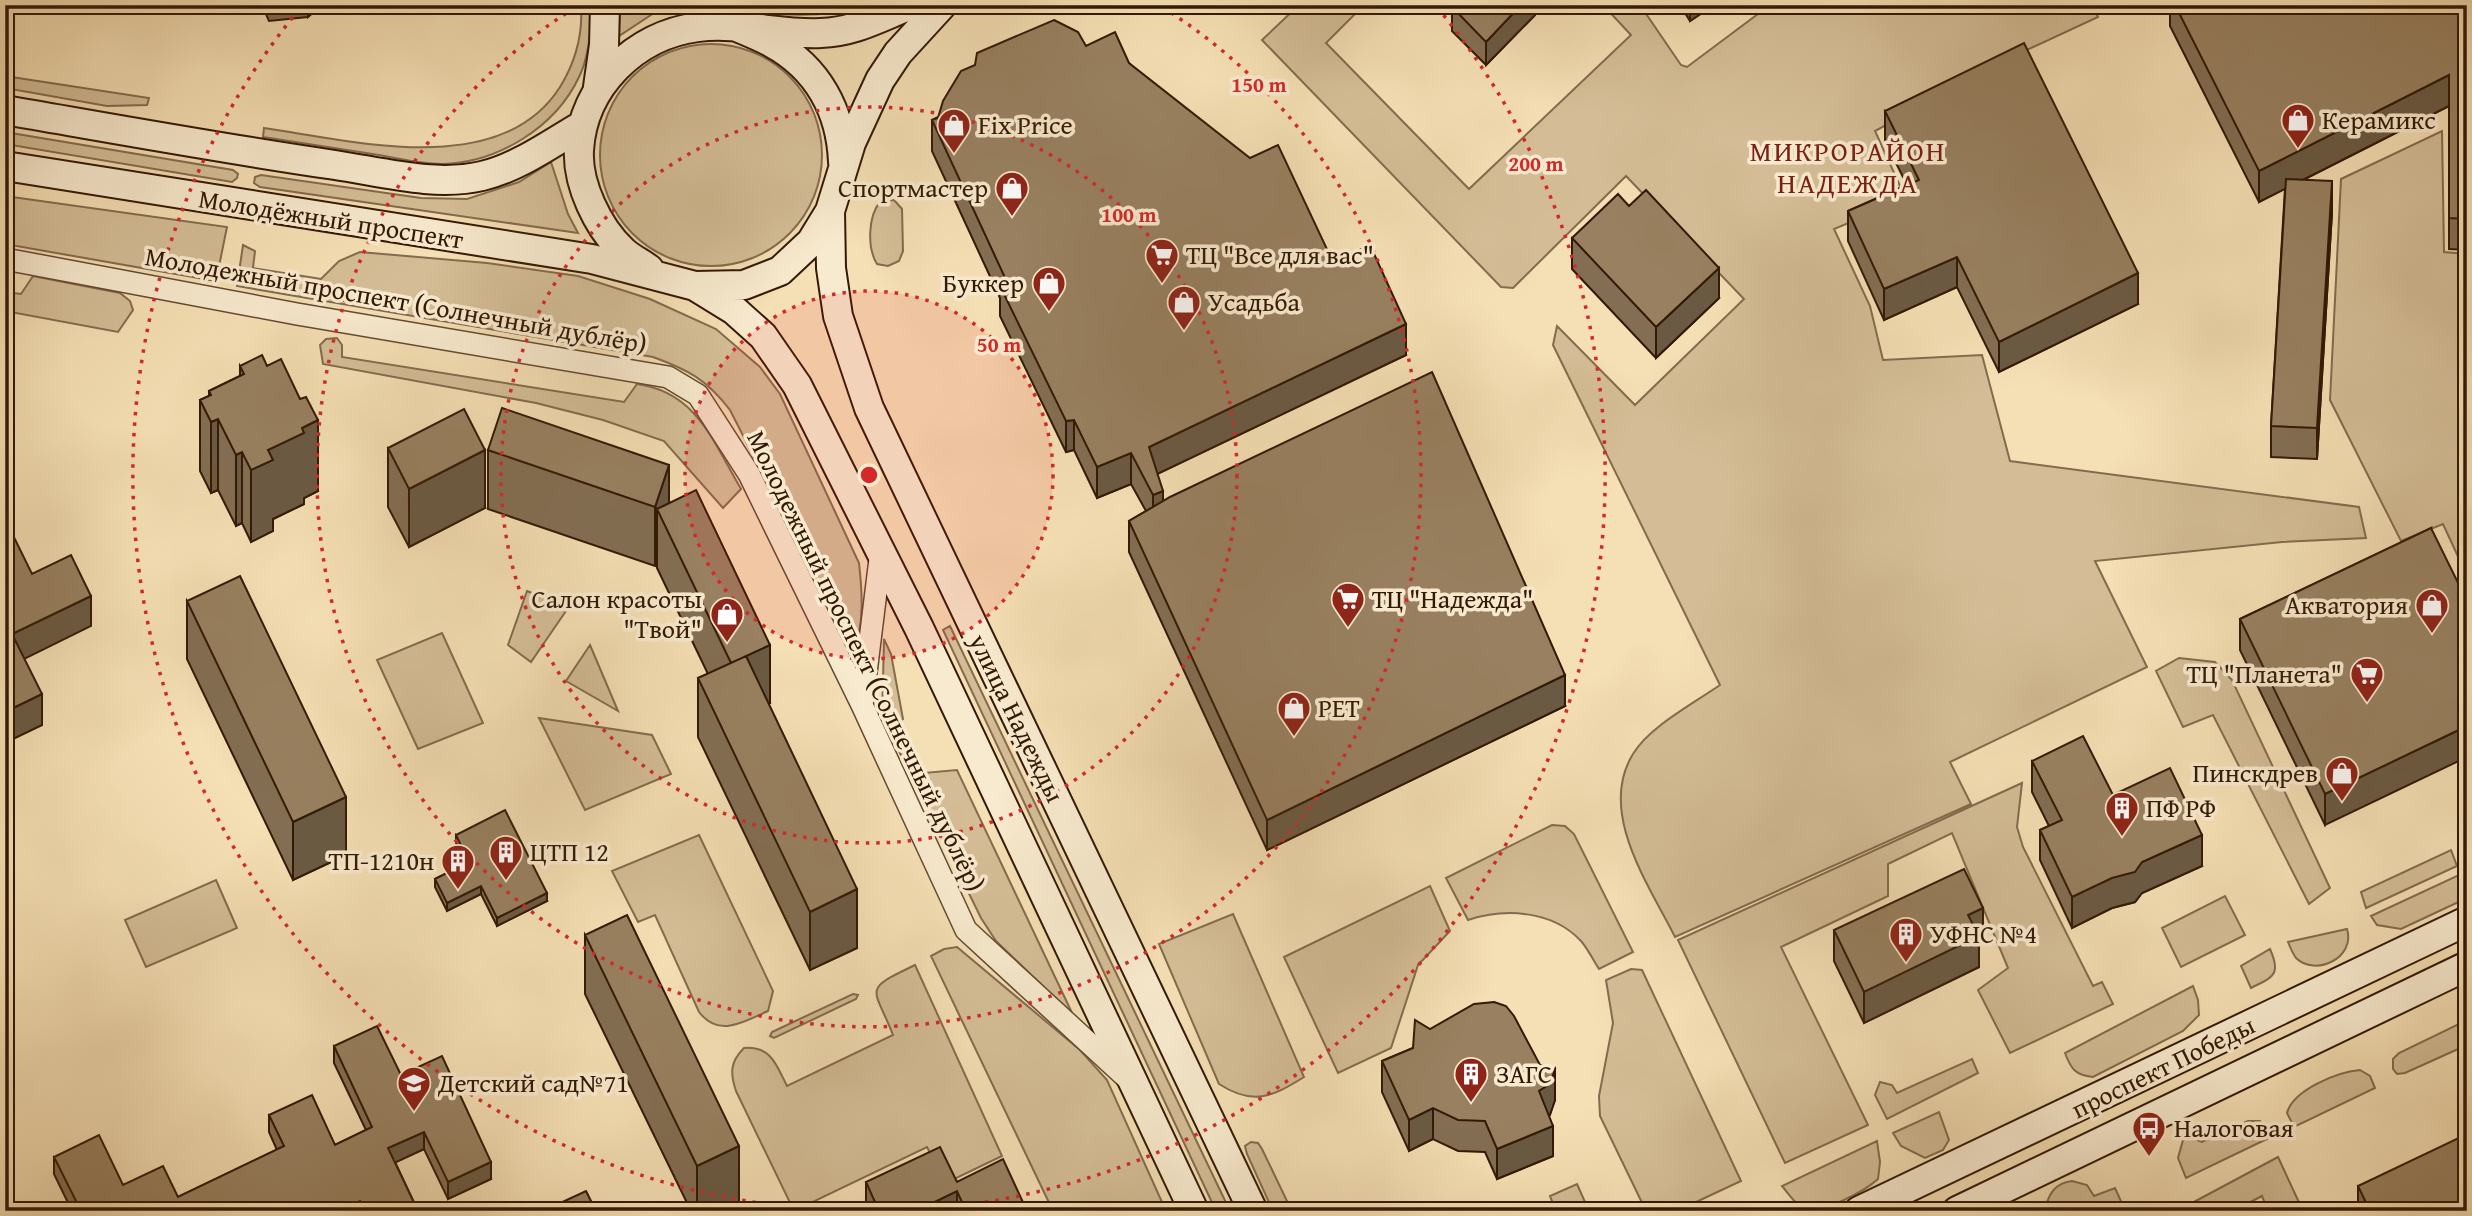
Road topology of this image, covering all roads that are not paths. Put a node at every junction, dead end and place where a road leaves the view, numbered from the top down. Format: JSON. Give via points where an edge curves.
{"nodes":[{"id":1,"x":605,"y":5,"type":"edge"},
{"id":2,"x":694,"y":5,"type":"edge"},
{"id":3,"x":911,"y":5,"type":"edge"},
{"id":4,"x":942,"y":5,"type":"edge"},
{"id":5,"x":741,"y":29,"type":"junction"},
{"id":6,"x":598,"y":87,"type":"junction"},
{"id":7,"x":5,"y":110,"type":"edge"},
{"id":8,"x":582,"y":127,"type":"junction"},
{"id":9,"x":5,"y":166,"type":"edge"},
{"id":10,"x":844,"y":172,"type":"junction"},
{"id":11,"x":830,"y":211,"type":"junction"},
{"id":12,"x":5,"y":259,"type":"edge"},
{"id":13,"x":657,"y":274,"type":"junction"},
{"id":14,"x":695,"y":286,"type":"junction"},
{"id":15,"x":881,"y":551,"type":"junction"},
{"id":16,"x":862,"y":705,"type":"junction"},
{"id":17,"x":2467,"y":921,"type":"edge"},
{"id":18,"x":2467,"y":966,"type":"edge"},
{"id":19,"x":1137,"y":1088,"type":"junction"},
{"id":20,"x":1194,"y":1211,"type":"edge"},
{"id":21,"x":1253,"y":1211,"type":"edge"},
{"id":22,"x":1859,"y":1211,"type":"edge"},
{"id":23,"x":1957,"y":1211,"type":"edge"}],
"edges":[{"from":1,"to":6,"type":"main road"},
{"from":2,"to":5,"type":"main road"},
{"from":3,"to":5,"type":"main road","name":"Молодёжный проспект","via":[[852,29],[820,33]]},
{"from":4,"to":10,"type":"main road","name":"Молодёжный проспект","via":[[880,80],[851,143]]},
{"from":5,"to":6,"type":"main road","name":"Молодёжный проспект","via":[[699,26],[664,36],[627,56]]},
{"from":5,"to":10,"type":"main road","name":"Молодёжный проспект","via":[[800,61],[822,87],[839,122]]},
{"from":6,"to":8,"type":"main road","name":"Молодёжный проспект"},
{"from":7,"to":8,"type":"main road","name":"Молодёжный проспект","via":[[396,175],[451,180],[510,167]]},
{"from":8,"to":13,"type":"main road","name":"Молодёжный проспект","via":[[582,177],[595,212],[622,250]]},
{"from":9,"to":13,"type":"main road","name":"Молодёжный проспект","via":[[592,259]]},
{"from":10,"to":11,"type":"main road","name":"Молодёжный проспект"},
{"from":11,"to":14,"type":"main road","name":"Молодёжный проспект","via":[[811,242],[780,271],[744,285]]},
{"from":11,"to":21,"type":"main road","name":"улица Надежды","via":[[838,316],[869,408]]},
{"from":12,"to":16,"type":"street","name":"Молодежный проспект (Солнечный дублёр)","via":[[668,377],[698,394],[748,474]]},
{"from":13,"to":14,"type":"main road","name":"Молодёжный проспект"},
{"from":14,"to":15,"type":"main road","name":"улица Надежды","via":[[734,310],[763,336],[797,385]]},
{"from":15,"to":16,"type":"street"},
{"from":15,"to":19,"type":"main road","name":"улица Надежды"},
{"from":16,"to":19,"type":"street","name":"Молодежный проспект (Солнечный дублёр)","via":[[966,930]]},
{"from":17,"to":22,"type":"main road","name":"проспект Победы"},
{"from":18,"to":23,"type":"main road","name":"проспект Победы"},
{"from":19,"to":20,"type":"main road","name":"улица Надежды"}]}
